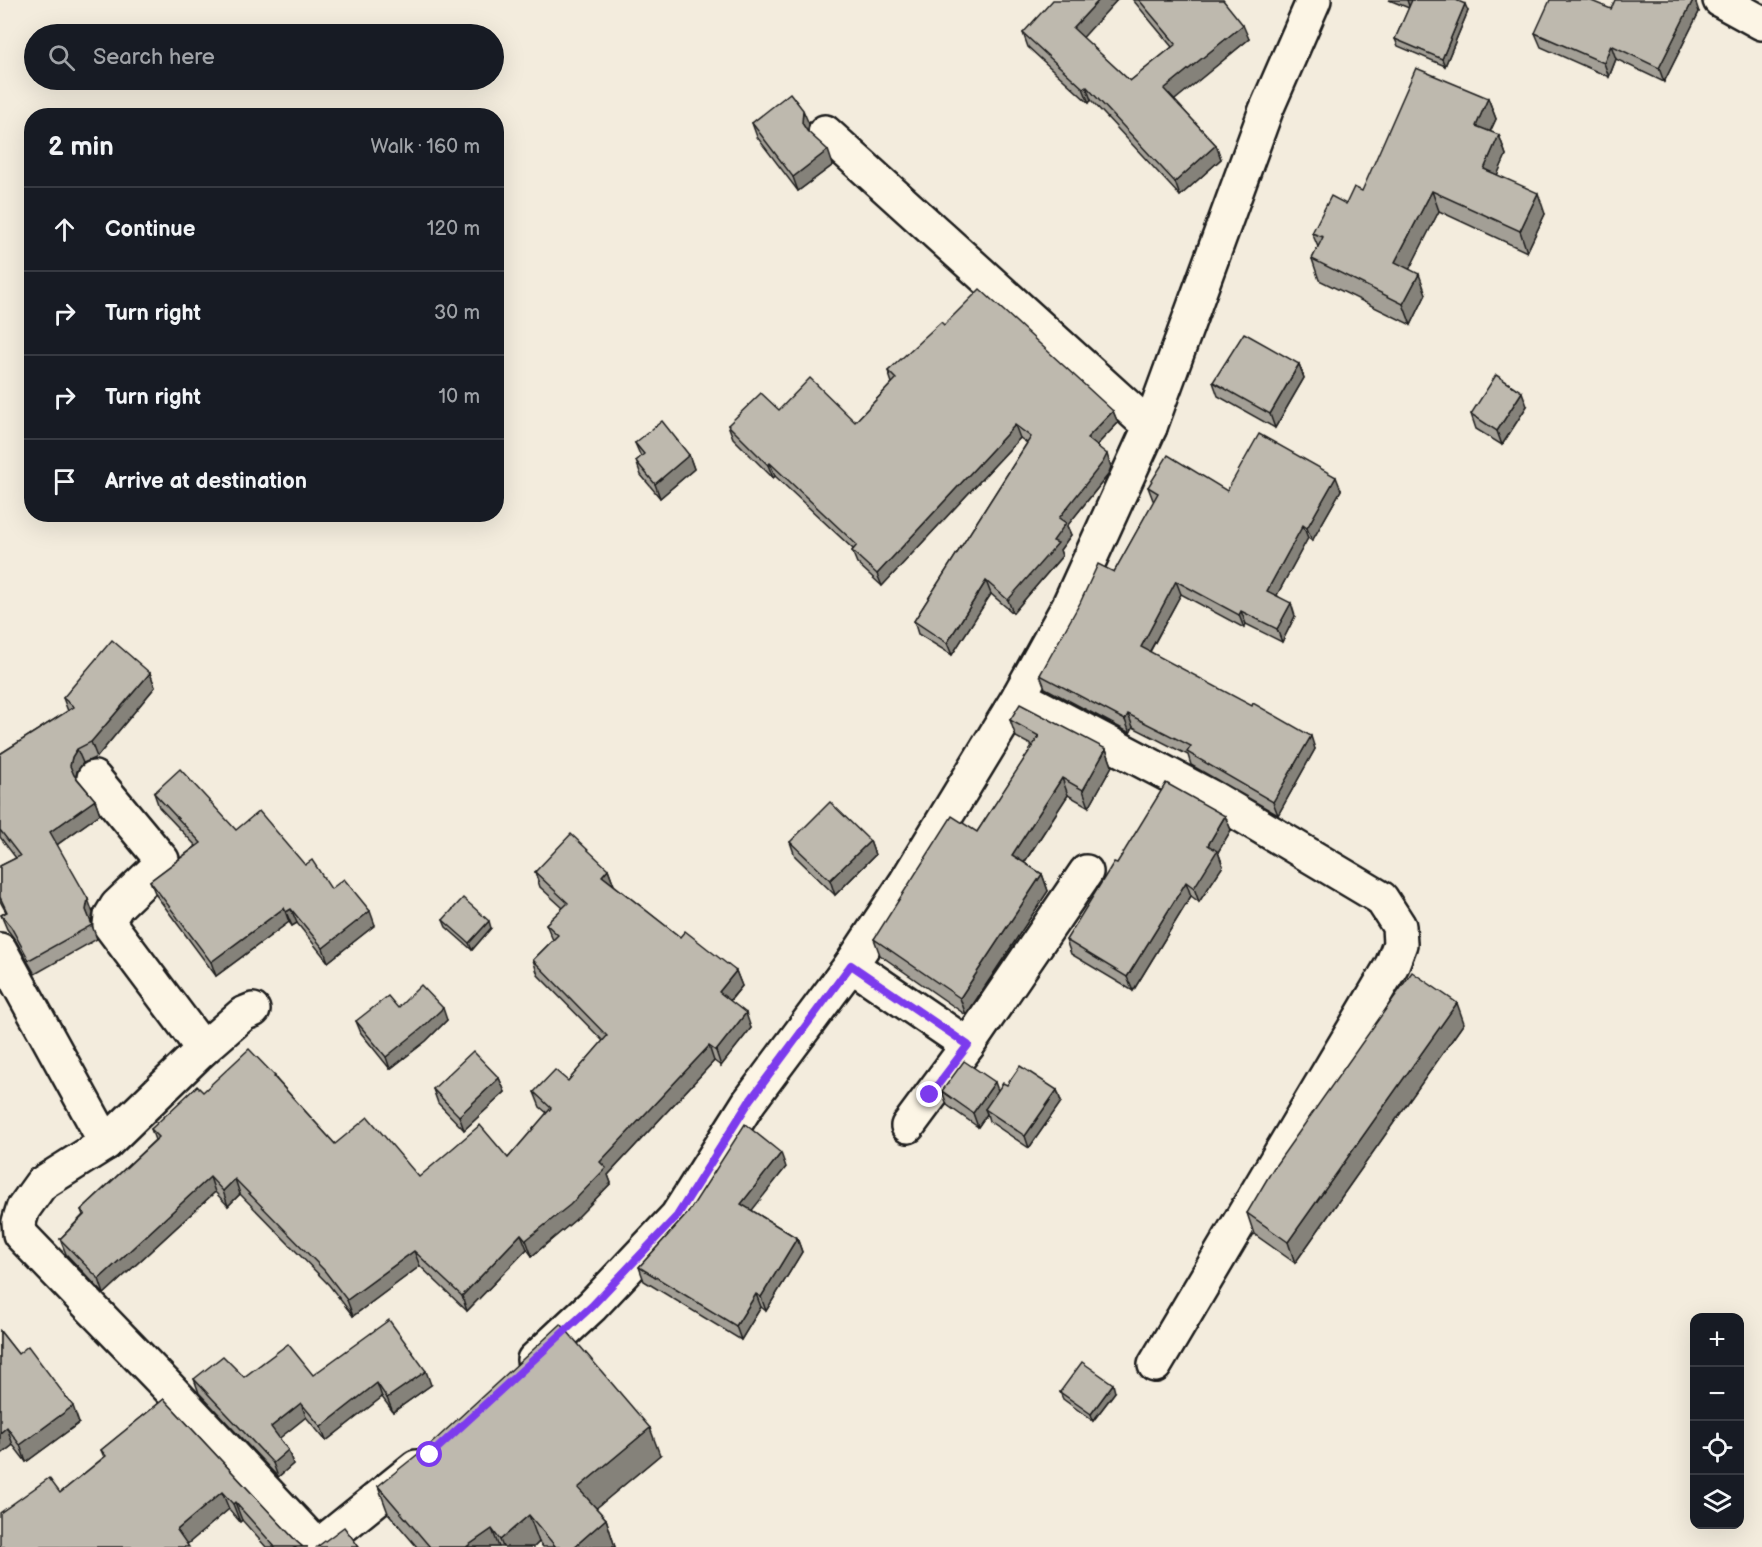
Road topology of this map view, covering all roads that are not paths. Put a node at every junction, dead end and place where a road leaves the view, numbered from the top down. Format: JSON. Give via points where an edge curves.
{"nodes":[{"id":1,"x":1314,"y":0,"type":"edge"},
{"id":2,"x":1720,"y":0,"type":"edge"},
{"id":3,"x":1762,"y":23,"type":"edge"},
{"id":4,"x":825,"y":132,"type":"dead end"},
{"id":5,"x":1150,"y":427,"type":"junction"},
{"id":6,"x":1019,"y":696,"type":"junction"},
{"id":7,"x":94,"y":778,"type":"dead end"},
{"id":8,"x":1086,"y":872,"type":"dead end"},
{"id":9,"x":0,"y":950,"type":"edge"},
{"id":10,"x":851,"y":965,"type":"junction"},
{"id":11,"x":253,"y":1010,"type":"dead end"},
{"id":12,"x":968,"y":1045,"type":"junction"},
{"id":13,"x":203,"y":1049,"type":"junction"},
{"id":14,"x":908,"y":1126,"type":"dead end"},
{"id":15,"x":106,"y":1143,"type":"junction"},
{"id":16,"x":1155,"y":1365,"type":"dead end"},
{"id":17,"x":516,"y":1377,"type":"edge"},
{"id":18,"x":439,"y":1447,"type":"edge"},
{"id":19,"x":317,"y":1547,"type":"edge"}],
"edges":[{"from":1,"to":5,"type":"street","via":[[1266,110]]},
{"from":2,"to":3,"type":"street"},
{"from":4,"to":5,"type":"street"},
{"from":5,"to":6,"type":"street","via":[[1068,607]]},
{"from":6,"to":10,"type":"street"},
{"from":6,"to":16,"type":"street","via":[[1213,798],[1373,892],[1399,926],[1400,945],[1392,965]]},
{"from":7,"to":13,"type":"street","via":[[162,860],[117,906],[110,926]]},
{"from":8,"to":12,"type":"street"},
{"from":9,"to":15,"type":"street"},
{"from":10,"to":12,"type":"street"},
{"from":10,"to":17,"type":"street","via":[[749,1102],[677,1216],[592,1306]]},
{"from":11,"to":13,"type":"street"},
{"from":12,"to":14,"type":"street"},
{"from":13,"to":15,"type":"street"},
{"from":15,"to":19,"type":"street","via":[[41,1184],[23,1209],[20,1234]]},
{"from":18,"to":19,"type":"street"}]}
